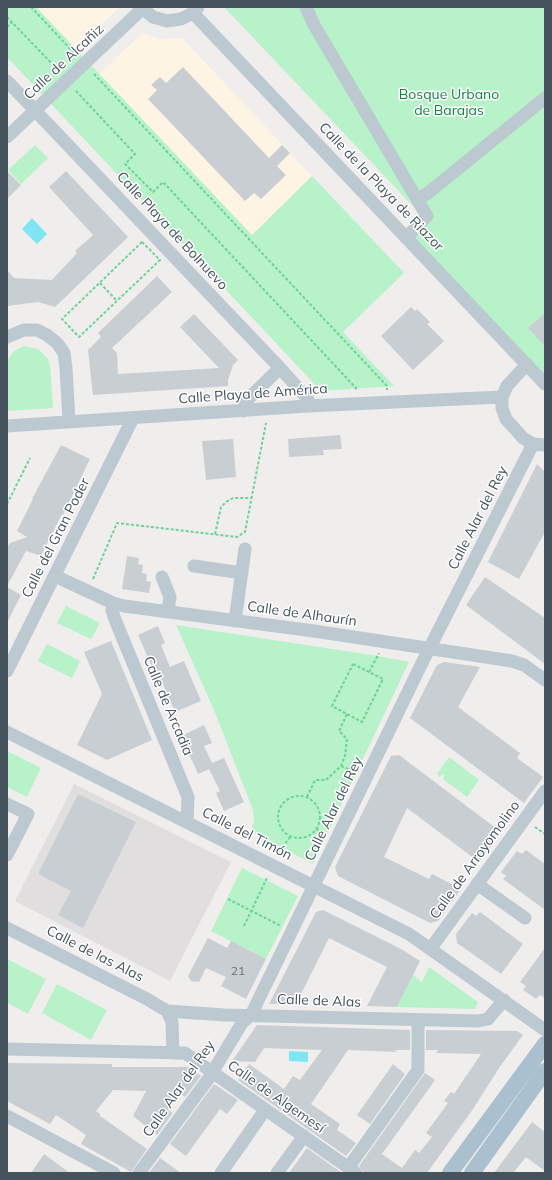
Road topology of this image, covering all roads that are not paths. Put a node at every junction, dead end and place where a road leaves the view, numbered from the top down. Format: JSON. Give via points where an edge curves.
{"nodes":[{"id":1,"x":306,"y":7,"type":"edge"},
{"id":2,"x":142,"y":8,"type":"edge"},
{"id":3,"x":195,"y":10,"type":"edge"},
{"id":4,"x":7,"y":81,"type":"edge"},
{"id":5,"x":545,"y":98,"type":"edge"},
{"id":6,"x":35,"y":110,"type":"junction"},
{"id":7,"x":7,"y":137,"type":"edge"},
{"id":8,"x":418,"y":200,"type":"junction"},
{"id":9,"x":406,"y":238,"type":"junction"},
{"id":10,"x":7,"y":337,"type":"edge"},
{"id":11,"x":526,"y":364,"type":"junction"},
{"id":12,"x":280,"y":368,"type":"junction"},
{"id":13,"x":545,"y":384,"type":"edge"},
{"id":14,"x":502,"y":397,"type":"junction"},
{"id":15,"x":308,"y":406,"type":"junction"},
{"id":16,"x":244,"y":410,"type":"junction"},
{"id":17,"x":134,"y":418,"type":"junction"},
{"id":18,"x":69,"y":421,"type":"junction"},
{"id":19,"x":7,"y":426,"type":"edge"},
{"id":20,"x":539,"y":444,"type":"edge"},
{"id":21,"x":245,"y":549,"type":"dead end"},
{"id":22,"x":194,"y":566,"type":"dead end"},
{"id":23,"x":242,"y":573,"type":"junction"},
{"id":24,"x":54,"y":576,"type":"junction"},
{"id":25,"x":162,"y":577,"type":"dead end"},
{"id":26,"x":113,"y":603,"type":"junction"},
{"id":27,"x":168,"y":611,"type":"junction"},
{"id":28,"x":235,"y":621,"type":"junction"},
{"id":29,"x":430,"y":650,"type":"junction"},
{"id":30,"x":7,"y":671,"type":"edge"},
{"id":31,"x":545,"y":680,"type":"edge"},
{"id":32,"x":7,"y":732,"type":"edge"},
{"id":33,"x":545,"y":791,"type":"edge"},
{"id":34,"x":7,"y":804,"type":"edge"},
{"id":35,"x":187,"y":822,"type":"junction"},
{"id":36,"x":7,"y":856,"type":"edge"},
{"id":37,"x":477,"y":884,"type":"junction"},
{"id":38,"x":314,"y":886,"type":"junction"},
{"id":39,"x":525,"y":918,"type":"dead end"},
{"id":40,"x":7,"y":928,"type":"edge"},
{"id":41,"x":430,"y":948,"type":"junction"},
{"id":42,"x":504,"y":1000,"type":"junction"},
{"id":43,"x":167,"y":1010,"type":"junction"},
{"id":44,"x":251,"y":1015,"type":"junction"},
{"id":45,"x":418,"y":1020,"type":"junction"},
{"id":46,"x":545,"y":1030,"type":"edge"},
{"id":47,"x":545,"y":1044,"type":"edge"},
{"id":48,"x":7,"y":1049,"type":"edge"},
{"id":49,"x":173,"y":1053,"type":"junction"},
{"id":50,"x":545,"y":1071,"type":"edge"},
{"id":51,"x":213,"y":1072,"type":"junction"},
{"id":52,"x":265,"y":1110,"type":"junction"},
{"id":53,"x":7,"y":1116,"type":"edge"},
{"id":54,"x":304,"y":1136,"type":"junction"},
{"id":55,"x":352,"y":1170,"type":"edge"},
{"id":56,"x":114,"y":1173,"type":"edge"},
{"id":57,"x":139,"y":1173,"type":"edge"},
{"id":58,"x":220,"y":1173,"type":"edge"},
{"id":59,"x":277,"y":1173,"type":"edge"},
{"id":60,"x":450,"y":1173,"type":"edge"},
{"id":61,"x":472,"y":1173,"type":"edge"}],
"edges":[{"from":1,"to":8,"type":"street","via":[[314,25]]},
{"from":2,"to":3,"type":"street","via":[[153,17],[167,21],[181,19]]},
{"from":2,"to":6,"type":"street","name":"Calle de Alcañiz"},
{"from":3,"to":9,"type":"street","name":"Calle de la Playa de Riazor"},
{"from":4,"to":6,"type":"street","name":"Calle Playa de Bolnuevo"},
{"from":5,"to":8,"type":"street"},
{"from":6,"to":7,"type":"street","name":"Calle de Alcañiz"},
{"from":6,"to":12,"type":"street","name":"Calle Playa de Bolnuevo"},
{"from":8,"to":9,"type":"street","via":[[427,216]]},
{"from":9,"to":11,"type":"street","name":"Calle de la Playa de Riazor"},
{"from":10,"to":18,"type":"street","via":[[24,330],[37,330],[57,343],[64,353]]},
{"from":11,"to":13,"type":"street","name":"Calle de la Playa de Riazor"},
{"from":11,"to":14,"type":"street","via":[[507,386]]},
{"from":12,"to":15,"type":"street","name":"Calle Playa de Bolnuevo","via":[[308,399]]},
{"from":12,"to":16,"type":"street","via":[[245,402]]},
{"from":14,"to":15,"type":"street","name":"Calle Playa de América"},
{"from":14,"to":20,"type":"street","via":[[502,408],[514,430]]},
{"from":15,"to":16,"type":"street","name":"Calle Playa de América"},
{"from":16,"to":17,"type":"street","name":"Calle Playa de América"},
{"from":17,"to":18,"type":"street","name":"Calle Playa de América"},
{"from":17,"to":24,"type":"street","name":"Calle del Gran Poder"},
{"from":18,"to":19,"type":"street","name":"Calle Playa de América"},
{"from":20,"to":29,"type":"street","name":"Calle Alar del Rey"},
{"from":21,"to":23,"type":"street"},
{"from":22,"to":23,"type":"street"},
{"from":23,"to":28,"type":"street"},
{"from":24,"to":26,"type":"street","name":"Calle de Alhaurín"},
{"from":24,"to":30,"type":"street","name":"Calle del Gran Poder"},
{"from":25,"to":27,"type":"street","via":[[170,597]]},
{"from":26,"to":27,"type":"street","name":"Calle de Alhaurín"},
{"from":26,"to":35,"type":"street","name":"Calle de Arcadia","via":[[114,617],[188,797]]},
{"from":27,"to":28,"type":"street","name":"Calle de Alhaurín"},
{"from":28,"to":29,"type":"street","name":"Calle de Alhaurín"},
{"from":29,"to":31,"type":"street","name":"Calle de Alhaurín","via":[[512,660]]},
{"from":29,"to":38,"type":"street","name":"Calle Alar del Rey"},
{"from":32,"to":35,"type":"street","name":"Calle del Timón"},
{"from":33,"to":37,"type":"street","name":"Calle de Arroyomolino"},
{"from":34,"to":36,"type":"street","via":[[28,814]]},
{"from":35,"to":38,"type":"street","name":"Calle del Timón"},
{"from":37,"to":39,"type":"street"},
{"from":37,"to":41,"type":"street","name":"Calle de Arroyomolino"},
{"from":38,"to":41,"type":"street","name":"Calle del Timón"},
{"from":38,"to":44,"type":"street","name":"Calle Alar del Rey"},
{"from":40,"to":43,"type":"street","name":"Calle de las Alas"},
{"from":41,"to":42,"type":"street","name":"Calle del Timón"},
{"from":42,"to":45,"type":"street","name":"Calle de Alas","via":[[488,1019]]},
{"from":42,"to":46,"type":"street","name":"Calle del Timón"},
{"from":43,"to":44,"type":"street","name":"Calle de Alas"},
{"from":43,"to":49,"type":"street","via":[[172,1022]]},
{"from":44,"to":45,"type":"street","name":"Calle de Alas"},
{"from":44,"to":51,"type":"street","name":"Calle Alar del Rey","via":[[242,1023]]},
{"from":45,"to":55,"type":"street","via":[[418,1070]]},
{"from":47,"to":60,"type":"main road"},
{"from":48,"to":49,"type":"street","name":"Calle de Algemesí"},
{"from":49,"to":51,"type":"street","name":"Calle de Algemesí","via":[[185,1053]]},
{"from":50,"to":61,"type":"main road"},
{"from":51,"to":52,"type":"street","name":"Calle de Algemesí"},
{"from":51,"to":57,"type":"street","name":"Calle Alar del Rey"},
{"from":52,"to":54,"type":"street","name":"Calle de Algemesí"},
{"from":52,"to":58,"type":"street"},
{"from":53,"to":56,"type":"street"},
{"from":54,"to":55,"type":"street","name":"Calle de Algemesí"},
{"from":54,"to":59,"type":"street"}]}
